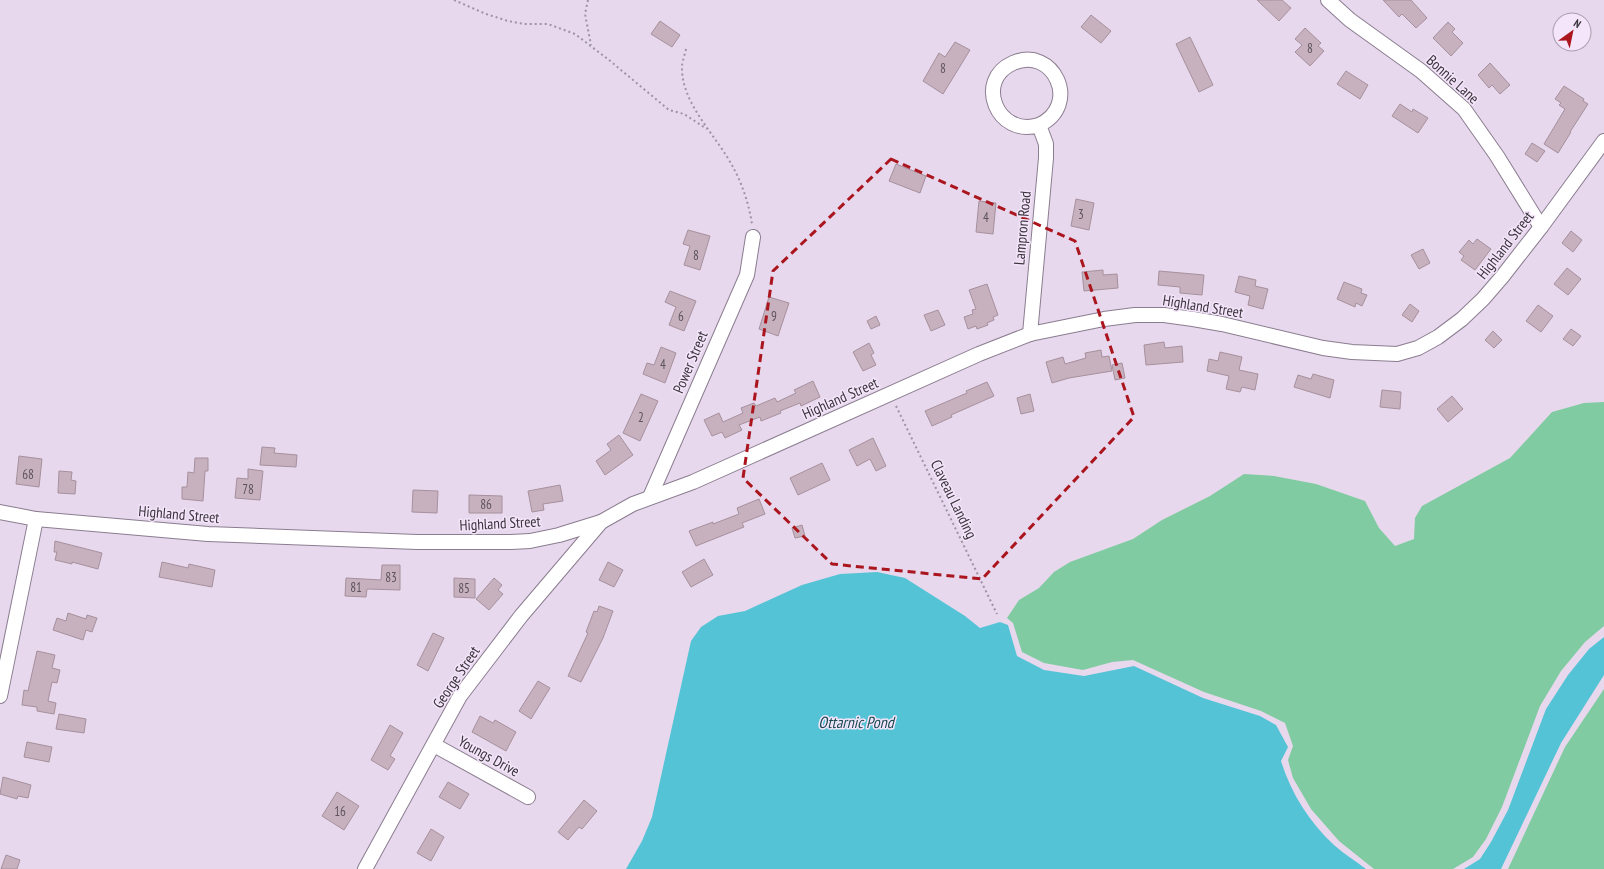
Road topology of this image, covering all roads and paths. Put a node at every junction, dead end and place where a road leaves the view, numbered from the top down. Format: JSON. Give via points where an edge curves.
{"nodes":[{"id":1,"x":454,"y":0,"type":"edge"},
{"id":2,"x":588,"y":0,"type":"edge"},
{"id":3,"x":1328,"y":0,"type":"edge"},
{"id":4,"x":590,"y":45,"type":"junction"},
{"id":5,"x":686,"y":49,"type":"dead end"},
{"id":6,"x":1039,"y":125,"type":"junction"},
{"id":7,"x":707,"y":129,"type":"junction"},
{"id":8,"x":1604,"y":141,"type":"edge"},
{"id":9,"x":1541,"y":227,"type":"junction"},
{"id":10,"x":753,"y":237,"type":"joint"},
{"id":11,"x":1030,"y":334,"type":"junction"},
{"id":12,"x":890,"y":394,"type":"junction"},
{"id":13,"x":650,"y":497,"type":"junction"},
{"id":14,"x":0,"y":512,"type":"edge"},
{"id":15,"x":36,"y":519,"type":"junction"},
{"id":16,"x":601,"y":522,"type":"junction"},
{"id":17,"x":997,"y":614,"type":"dead end"},
{"id":18,"x":0,"y":696,"type":"edge"},
{"id":19,"x":434,"y":745,"type":"junction"},
{"id":20,"x":528,"y":797,"type":"dead end"},
{"id":21,"x":365,"y":869,"type":"edge"}],
"edges":[{"from":1,"to":4,"type":"path","via":[[508,21],[548,24],[575,34]]},
{"from":2,"to":4,"type":"path","via":[[585,14]]},
{"from":3,"to":9,"type":"street","name":"Bonnie Lane","via":[[1350,20],[1421,71],[1464,109]]},
{"from":4,"to":7,"type":"path","via":[[669,110],[684,114]]},
{"from":5,"to":7,"type":"path","via":[[682,67],[685,90]]},
{"from":6,"to":6,"type":"street","via":[[1051,118],[1059,106],[1061,96],[1058,80],[1048,67],[1039,62],[1028,60],[1013,63],[1004,69],[995,82],[993,93],[996,108],[1003,118],[1012,124],[1023,128]]},
{"from":6,"to":11,"type":"street","name":"Lampron Road","via":[[1046,144],[1046,158]]},
{"from":7,"to":10,"type":"path","via":[[724,152],[743,188],[749,205]]},
{"from":8,"to":9,"type":"street","name":"Highland Street"},
{"from":9,"to":11,"type":"street","name":"Highland Street","via":[[1502,277],[1462,320],[1418,348],[1397,354],[1323,348],[1208,322],[1164,315],[1104,319]]},
{"from":10,"to":13,"type":"street","name":"Power Street","via":[[747,275]]},
{"from":11,"to":12,"type":"street","name":"Highland Street"},
{"from":12,"to":13,"type":"street","name":"Highland Street","via":[[693,482]]},
{"from":12,"to":17,"type":"path","name":"Claveau Landing"},
{"from":13,"to":16,"type":"street","name":"Highland Street"},
{"from":14,"to":15,"type":"street","name":"Highland Street"},
{"from":15,"to":16,"type":"street","name":"Highland Street","via":[[208,534],[417,542],[530,541]]},
{"from":15,"to":18,"type":"street"},
{"from":16,"to":19,"type":"street","name":"George Street","via":[[521,616],[460,696]]},
{"from":19,"to":20,"type":"street","name":"Youngs Drive"},
{"from":19,"to":21,"type":"street","name":"George Street"}]}
